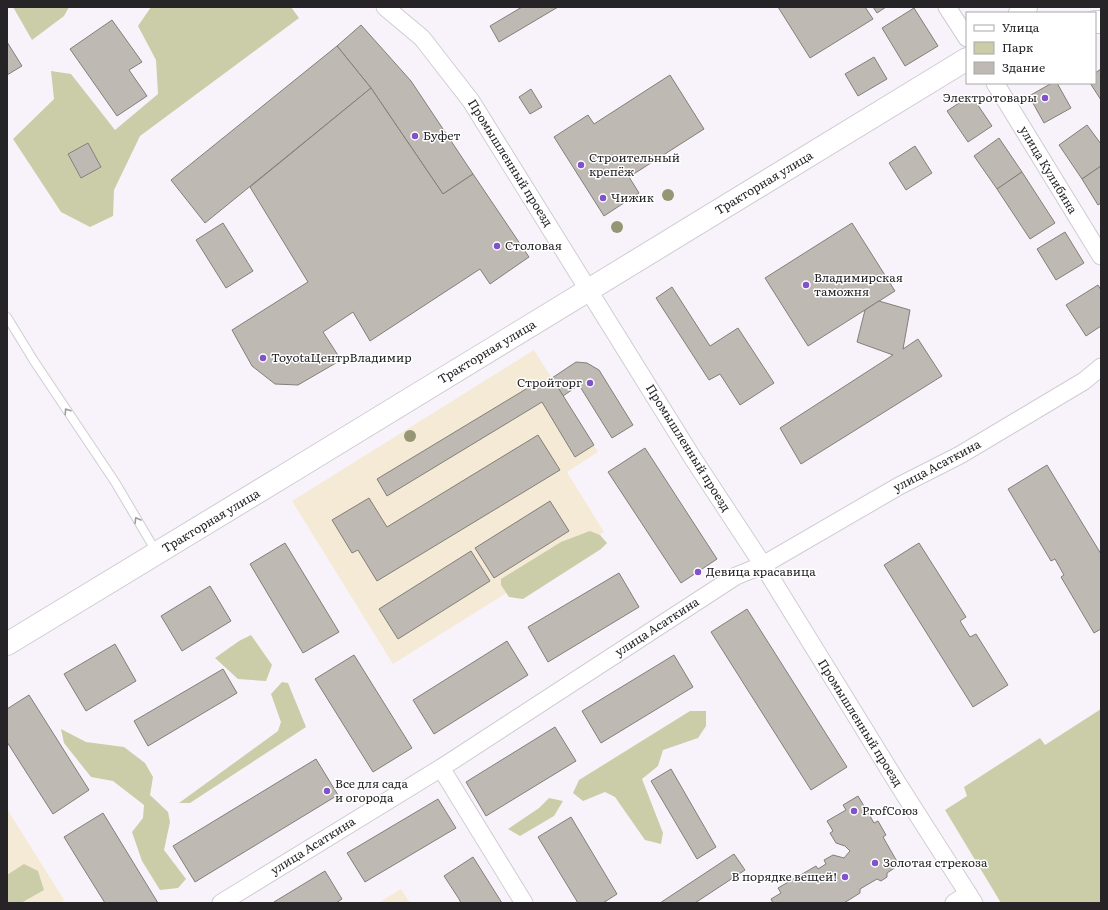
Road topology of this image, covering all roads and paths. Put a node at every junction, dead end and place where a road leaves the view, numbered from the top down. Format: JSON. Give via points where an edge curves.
{"nodes":[{"id":1,"x":385,"y":7,"type":"edge"},
{"id":2,"x":947,"y":7,"type":"edge"},
{"id":3,"x":966,"y":36,"type":"edge"},
{"id":4,"x":966,"y":60,"type":"edge"},
{"id":5,"x":996,"y":84,"type":"edge"},
{"id":6,"x":1101,"y":256,"type":"edge"},
{"id":7,"x":588,"y":290,"type":"junction"},
{"id":8,"x":7,"y":317,"type":"edge"},
{"id":9,"x":1101,"y":367,"type":"edge"},
{"id":10,"x":157,"y":553,"type":"junction"},
{"id":11,"x":763,"y":565,"type":"junction"},
{"id":12,"x":7,"y":644,"type":"edge"},
{"id":13,"x":441,"y":768,"type":"junction"},
{"id":14,"x":965,"y":900,"type":"edge"},
{"id":15,"x":221,"y":903,"type":"edge"},
{"id":16,"x":524,"y":903,"type":"edge"}],
"edges":[{"from":1,"to":7,"type":"street","name":"Промышленный проезд","via":[[422,38],[471,101]]},
{"from":2,"to":3,"type":"street"},
{"from":4,"to":7,"type":"main road","name":"Тракторная улица"},
{"from":5,"to":6,"type":"street","name":"улица Кулибина"},
{"from":7,"to":10,"type":"main road","name":"Тракторная улица"},
{"from":7,"to":11,"type":"street","name":"Промышленный проезд"},
{"from":10,"to":8,"type":"lane","one_way":true,"via":[[115,482],[34,362]]},
{"from":9,"to":11,"type":"street","name":"улица Асаткина","via":[[1084,381],[960,455],[899,486]]},
{"from":10,"to":12,"type":"main road","name":"Тракторная улица"},
{"from":11,"to":13,"type":"street","name":"улица Асаткина","via":[[736,576]]},
{"from":11,"to":14,"type":"street","name":"Промышленный проезд","via":[[898,784]]},
{"from":13,"to":15,"type":"street","name":"улица Асаткина"},
{"from":13,"to":16,"type":"street"}]}
